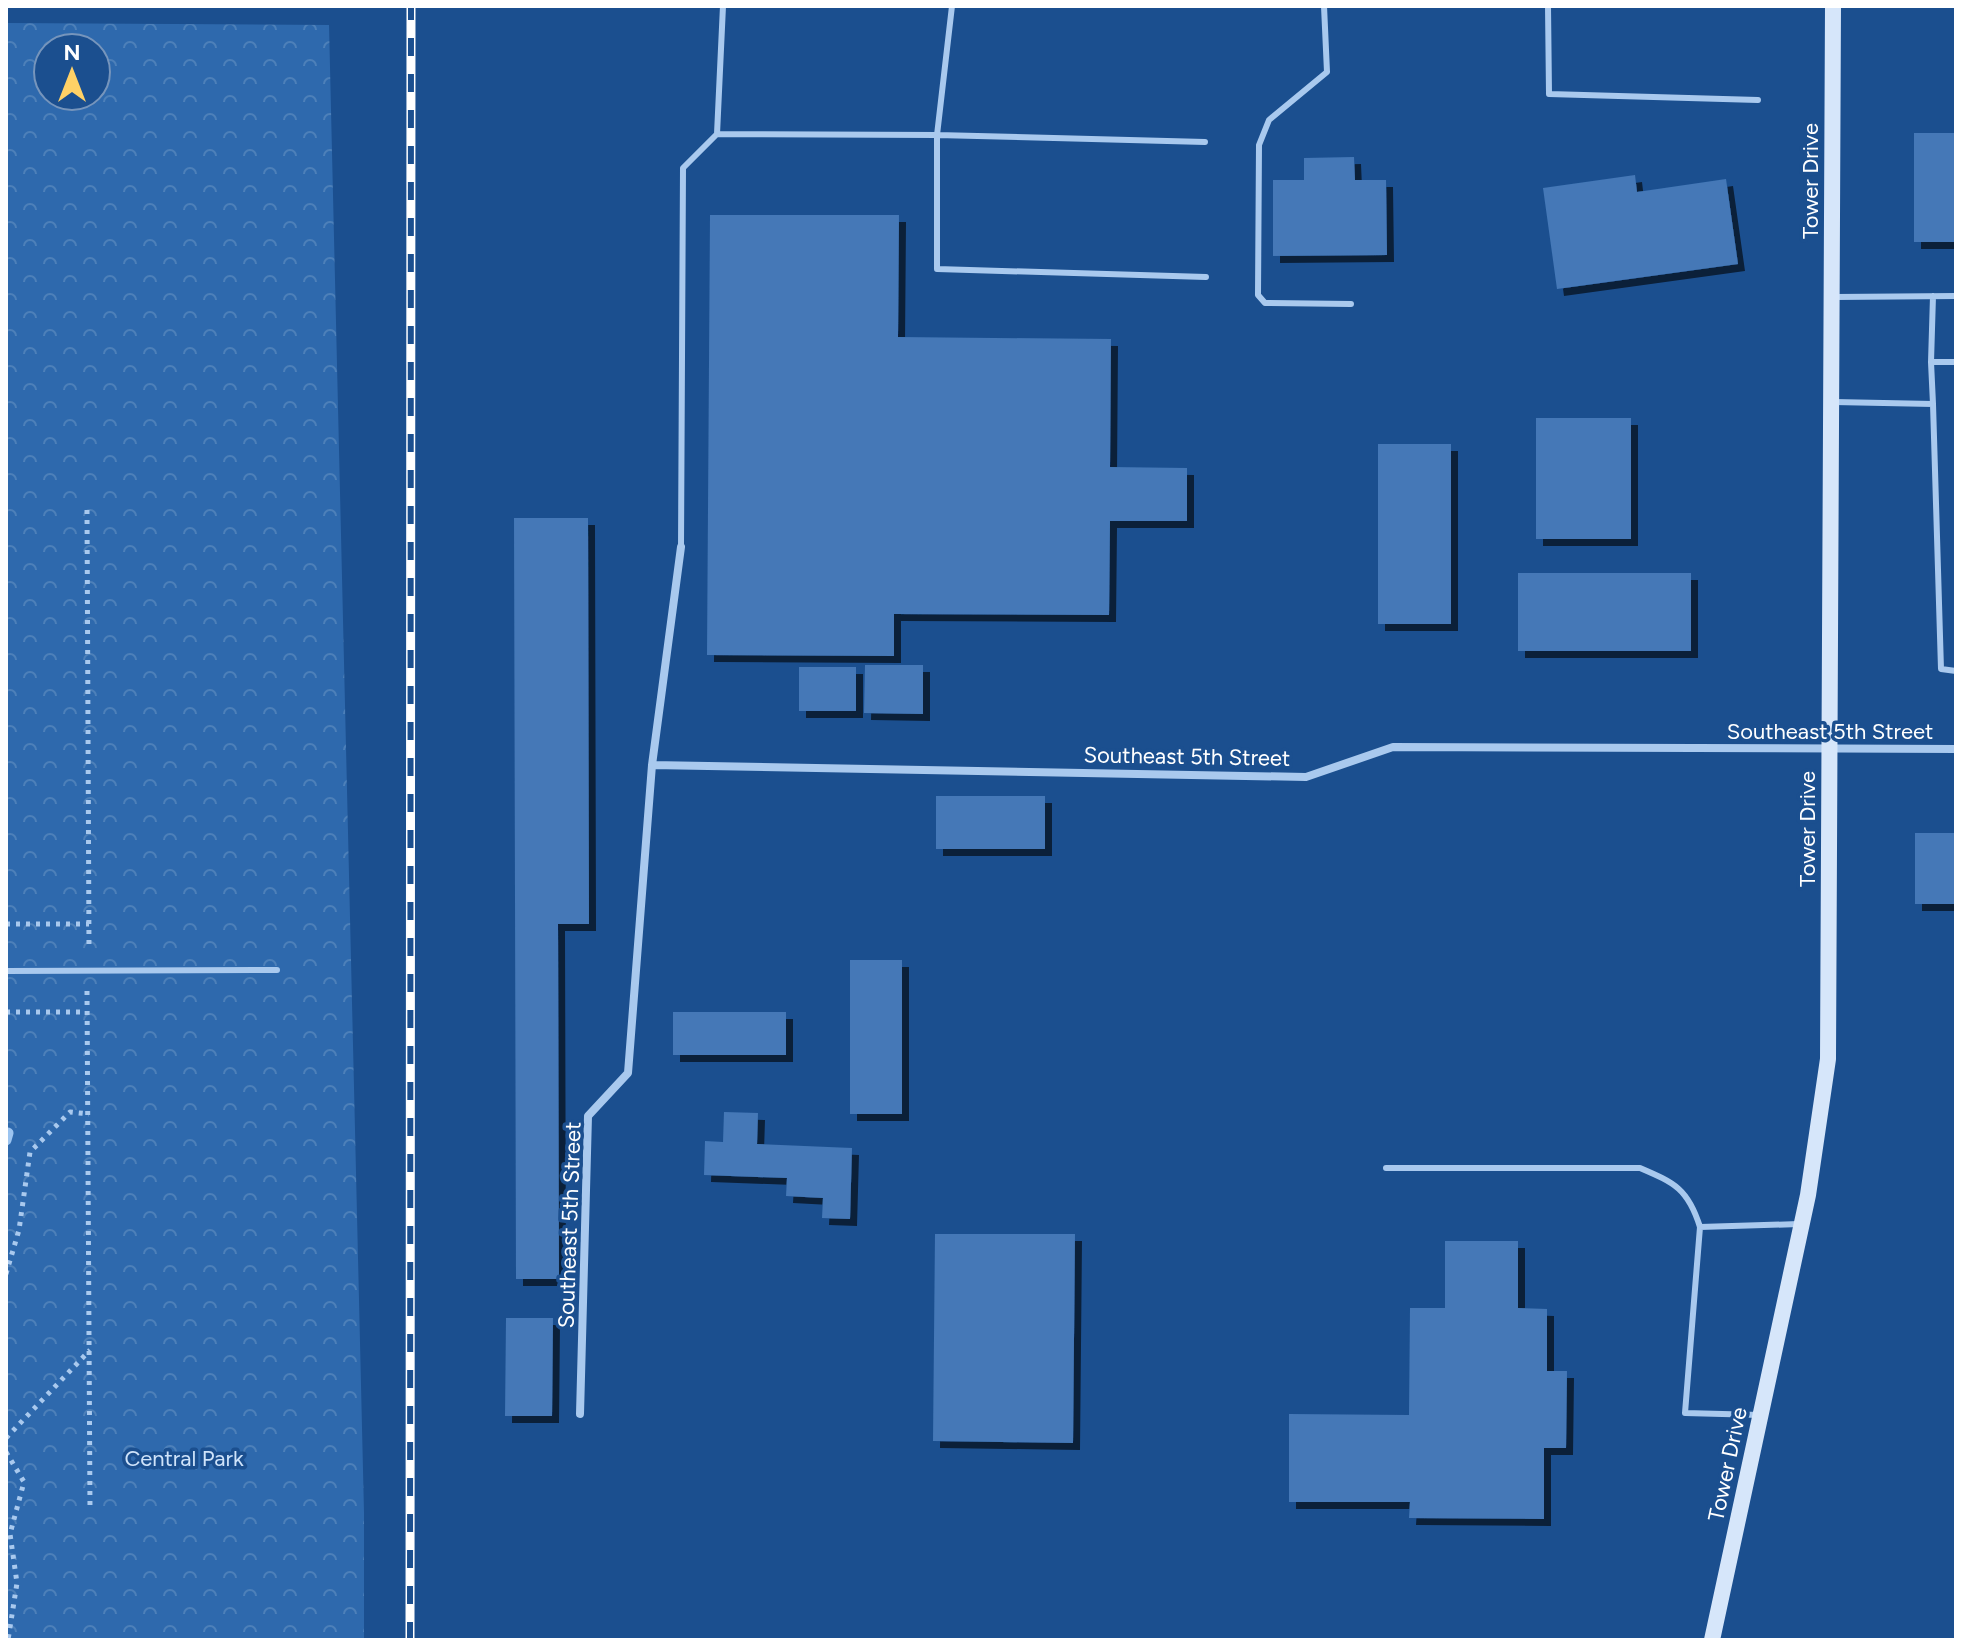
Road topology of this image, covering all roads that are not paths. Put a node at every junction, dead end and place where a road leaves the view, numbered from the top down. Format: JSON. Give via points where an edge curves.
{"nodes":[{"id":1,"x":723,"y":6,"type":"edge"},
{"id":2,"x":952,"y":6,"type":"edge"},
{"id":3,"x":1324,"y":6,"type":"edge"},
{"id":4,"x":1548,"y":6,"type":"edge"},
{"id":5,"x":1833,"y":6,"type":"edge"},
{"id":6,"x":1758,"y":100,"type":"dead end"},
{"id":7,"x":717,"y":134,"type":"junction"},
{"id":8,"x":937,"y":135,"type":"junction"},
{"id":9,"x":1205,"y":142,"type":"dead end"},
{"id":10,"x":1206,"y":277,"type":"dead end"},
{"id":11,"x":1933,"y":296,"type":"junction"},
{"id":12,"x":1956,"y":296,"type":"edge"},
{"id":13,"x":1832,"y":297,"type":"junction"},
{"id":14,"x":1351,"y":304,"type":"dead end"},
{"id":15,"x":1931,"y":362,"type":"junction"},
{"id":16,"x":1956,"y":362,"type":"edge"},
{"id":17,"x":1831,"y":402,"type":"junction"},
{"id":18,"x":1933,"y":404,"type":"junction"},
{"id":19,"x":681,"y":547,"type":"joint"},
{"id":20,"x":1956,"y":671,"type":"edge"},
{"id":21,"x":1829,"y":749,"type":"junction"},
{"id":22,"x":1956,"y":749,"type":"edge"},
{"id":23,"x":652,"y":765,"type":"junction"},
{"id":24,"x":277,"y":970,"type":"dead end"},
{"id":25,"x":6,"y":971,"type":"edge"},
{"id":26,"x":1386,"y":1168,"type":"dead end"},
{"id":27,"x":1802,"y":1224,"type":"junction"},
{"id":28,"x":1700,"y":1227,"type":"junction"},
{"id":29,"x":580,"y":1414,"type":"dead end"},
{"id":30,"x":1760,"y":1415,"type":"junction"},
{"id":31,"x":1712,"y":1640,"type":"edge"}],
"edges":[{"from":1,"to":7,"type":"lane"},
{"from":2,"to":8,"type":"lane"},
{"from":3,"to":14,"type":"lane","via":[[1327,72],[1269,120],[1259,145],[1258,295],[1265,303]]},
{"from":4,"to":6,"type":"lane","via":[[1549,94]]},
{"from":5,"to":13,"type":"street","name":"Tower Drive"},
{"from":7,"to":8,"type":"lane"},
{"from":7,"to":19,"type":"lane","via":[[683,168]]},
{"from":8,"to":9,"type":"lane"},
{"from":8,"to":10,"type":"lane","via":[[937,269]]},
{"from":11,"to":12,"type":"lane"},
{"from":11,"to":13,"type":"lane"},
{"from":11,"to":15,"type":"lane"},
{"from":13,"to":17,"type":"street","name":"Tower Drive"},
{"from":15,"to":16,"type":"lane"},
{"from":15,"to":18,"type":"lane"},
{"from":17,"to":18,"type":"lane"},
{"from":17,"to":21,"type":"street","name":"Tower Drive"},
{"from":18,"to":20,"type":"lane","via":[[1941,669]]},
{"from":19,"to":23,"type":"street","name":"Southeast 5th Street"},
{"from":21,"to":22,"type":"street","name":"Southeast 5th Street"},
{"from":21,"to":23,"type":"street","name":"Southeast 5th Street","via":[[1393,747],[1306,777]]},
{"from":21,"to":27,"type":"street","name":"Tower Drive","via":[[1828,1059]]},
{"from":23,"to":29,"type":"street","name":"Southeast 5th Street","via":[[628,1073],[588,1116]]},
{"from":24,"to":25,"type":"lane"},
{"from":26,"to":28,"type":"lane","via":[[1640,1168],[1676,1183],[1693,1205]]},
{"from":27,"to":28,"type":"lane"},
{"from":27,"to":30,"type":"street","name":"Tower Drive"},
{"from":28,"to":30,"type":"lane","via":[[1685,1413]]},
{"from":30,"to":31,"type":"street","name":"Tower Drive"}]}
